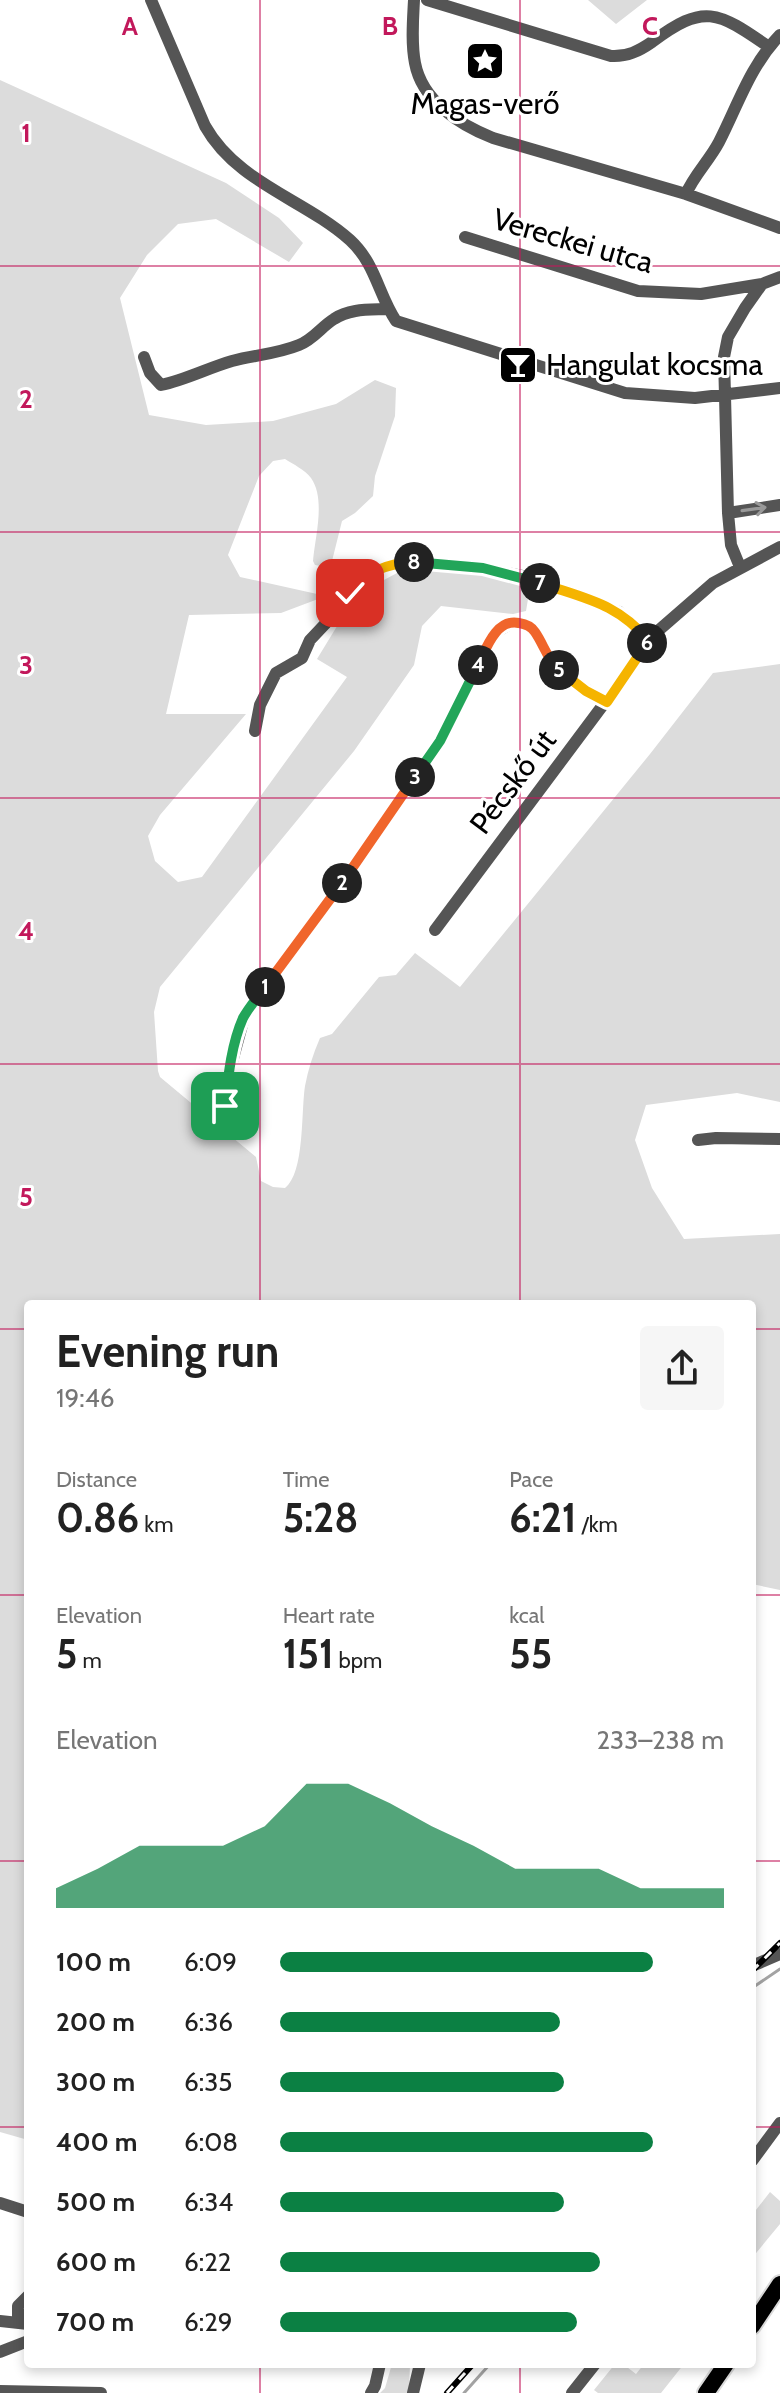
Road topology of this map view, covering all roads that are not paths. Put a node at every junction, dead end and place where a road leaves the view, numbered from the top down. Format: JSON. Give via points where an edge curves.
{"nodes":[{"id":1,"x":151,"y":0,"type":"edge"},
{"id":2,"x":414,"y":0,"type":"edge"},
{"id":3,"x":427,"y":0,"type":"edge"},
{"id":4,"x":780,"y":35,"type":"edge"},
{"id":5,"x":769,"y":47,"type":"junction"},
{"id":6,"x":686,"y":194,"type":"junction"},
{"id":7,"x":780,"y":228,"type":"edge"},
{"id":8,"x":465,"y":237,"type":"dead end"},
{"id":9,"x":780,"y":277,"type":"edge"},
{"id":10,"x":762,"y":284,"type":"junction"},
{"id":11,"x":389,"y":309,"type":"junction"},
{"id":12,"x":144,"y":357,"type":"dead end"},
{"id":13,"x":780,"y":388,"type":"edge"},
{"id":14,"x":723,"y":396,"type":"junction"},
{"id":15,"x":780,"y":505,"type":"edge"},
{"id":16,"x":728,"y":513,"type":"junction"},
{"id":17,"x":780,"y":547,"type":"edge"},
{"id":18,"x":740,"y":567,"type":"junction"},
{"id":19,"x":327,"y":573,"type":"dead end"},
{"id":20,"x":356,"y":583,"type":"junction"},
{"id":21,"x":649,"y":641,"type":"junction"},
{"id":22,"x":607,"y":702,"type":"junction"},
{"id":23,"x":255,"y":731,"type":"dead end"},
{"id":24,"x":435,"y":930,"type":"dead end"},
{"id":25,"x":225,"y":1106,"type":"dead end"},
{"id":26,"x":780,"y":1139,"type":"edge"},
{"id":27,"x":698,"y":1140,"type":"dead end"},
{"id":28,"x":780,"y":1954,"type":"edge"},
{"id":29,"x":756,"y":1964,"type":"edge"},
{"id":30,"x":780,"y":2123,"type":"edge"},
{"id":31,"x":756,"y":2156,"type":"edge"},
{"id":32,"x":0,"y":2203,"type":"edge"},
{"id":33,"x":24,"y":2211,"type":"edge"},
{"id":34,"x":780,"y":2284,"type":"edge"},
{"id":35,"x":24,"y":2300,"type":"edge"},
{"id":36,"x":756,"y":2320,"type":"edge"},
{"id":37,"x":13,"y":2322,"type":"edge"},
{"id":38,"x":24,"y":2343,"type":"edge"},
{"id":39,"x":0,"y":2352,"type":"edge"},
{"id":40,"x":379,"y":2368,"type":"edge"},
{"id":41,"x":419,"y":2368,"type":"edge"},
{"id":42,"x":592,"y":2368,"type":"edge"},
{"id":43,"x":723,"y":2368,"type":"edge"},
{"id":44,"x":0,"y":2391,"type":"edge"},
{"id":45,"x":101,"y":2393,"type":"edge"},
{"id":46,"x":371,"y":2393,"type":"edge"},
{"id":47,"x":413,"y":2393,"type":"edge"},
{"id":48,"x":572,"y":2393,"type":"edge"},
{"id":49,"x":706,"y":2393,"type":"edge"}],
"edges":[{"from":1,"to":11,"type":"street","via":[[215,141],[254,178],[354,244],[376,275]]},
{"from":2,"to":6,"type":"street","via":[[416,67],[428,92],[450,115],[493,138]]},
{"from":3,"to":5,"type":"street","via":[[611,56],[635,52],[680,22],[704,14]]},
{"from":4,"to":5,"type":"street"},
{"from":5,"to":6,"type":"street"},
{"from":6,"to":7,"type":"street"},
{"from":8,"to":10,"type":"street","name":"Vereckei utca","via":[[638,291],[701,294]]},
{"from":9,"to":10,"type":"street","name":"Vereckei utca"},
{"from":10,"to":14,"type":"street","via":[[728,337]]},
{"from":11,"to":12,"type":"street","via":[[344,314],[299,345],[161,385]]},
{"from":11,"to":14,"type":"street","via":[[399,322],[612,390],[673,398]]},
{"from":13,"to":14,"type":"street"},
{"from":14,"to":16,"type":"street"},
{"from":16,"to":15,"type":"street","one_way":true},
{"from":16,"to":18,"type":"street","via":[[731,545]]},
{"from":17,"to":18,"type":"street","name":"Pécskő út"},
{"from":18,"to":21,"type":"street","name":"Pécskő út","via":[[699,593]]},
{"from":19,"to":20,"type":"street"},
{"from":20,"to":21,"type":"street","via":[[408,562],[501,571],[619,612]]},
{"from":20,"to":23,"type":"street","via":[[310,640],[302,658],[271,679]]},
{"from":21,"to":22,"type":"street","name":"Pécskő út"},
{"from":22,"to":24,"type":"street","name":"Pécskő út"},
{"from":22,"to":25,"type":"street","via":[[556,667],[531,627],[513,622],[495,633],[433,753],[244,1018]]},
{"from":26,"to":27,"type":"street"},
{"from":28,"to":29,"type":"street"},
{"from":30,"to":31,"type":"street"},
{"from":32,"to":33,"type":"street"},
{"from":34,"to":36,"type":"main road"},
{"from":35,"to":37,"type":"street"},
{"from":38,"to":39,"type":"street"},
{"from":40,"to":46,"type":"street"},
{"from":41,"to":47,"type":"street"},
{"from":42,"to":48,"type":"street"},
{"from":43,"to":49,"type":"main road"},
{"from":44,"to":45,"type":"street"}]}
